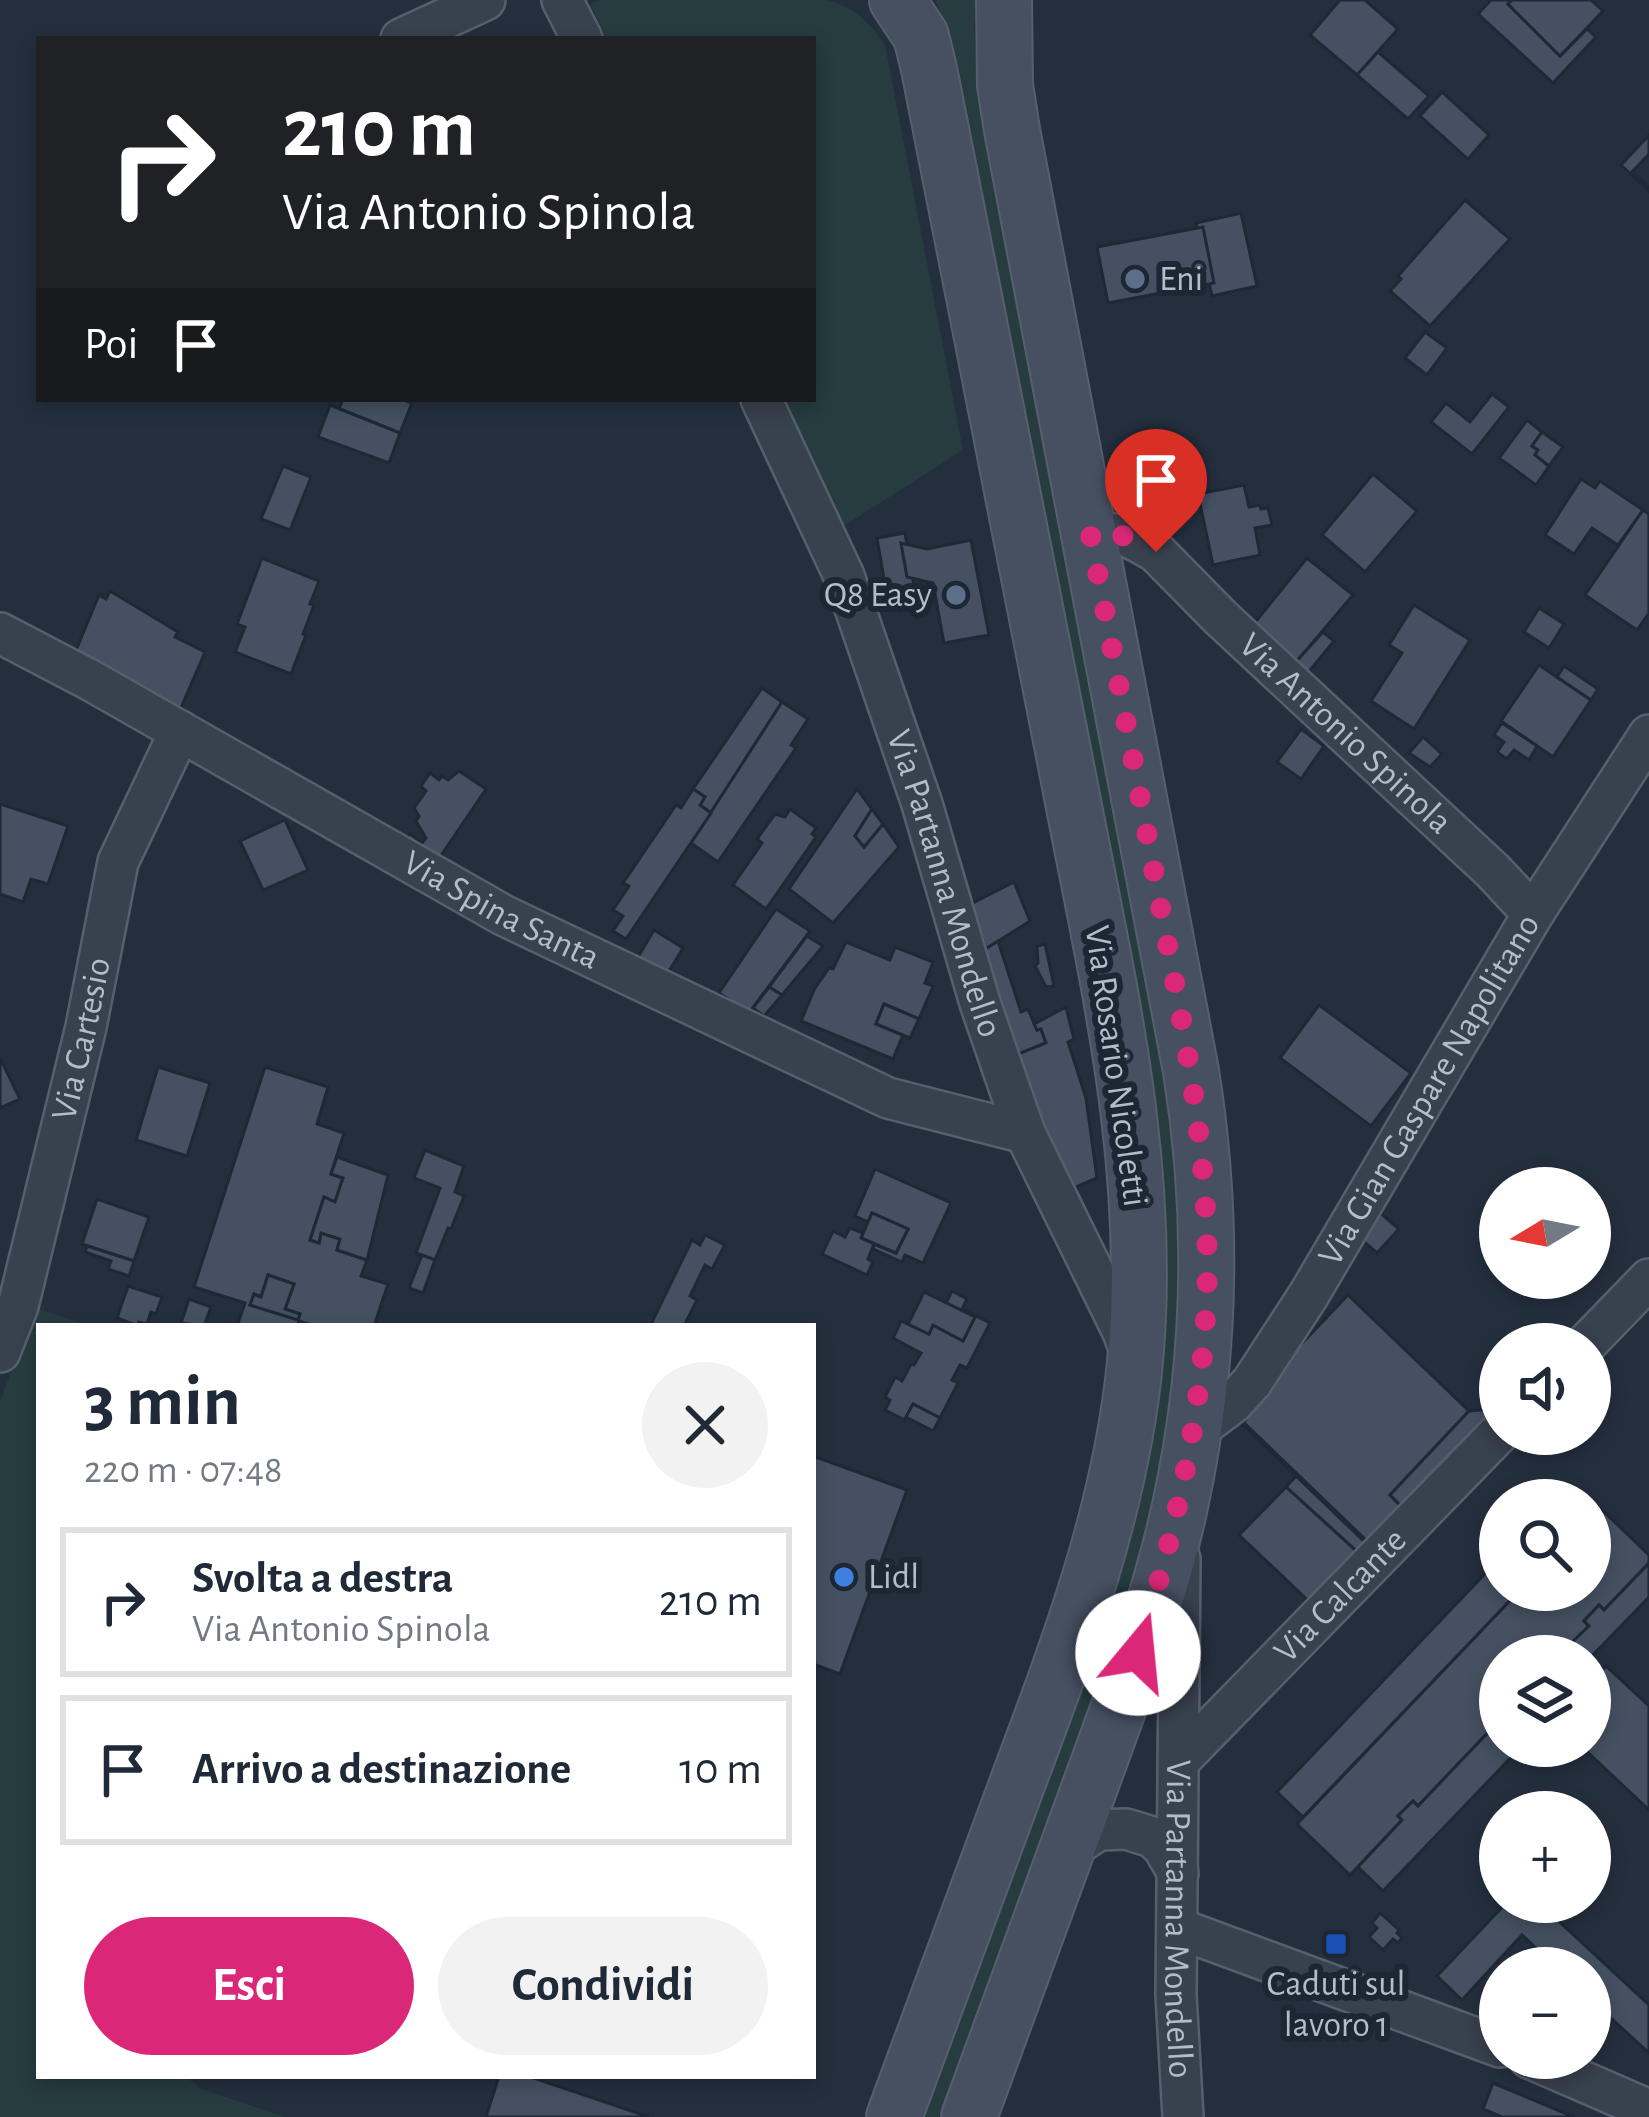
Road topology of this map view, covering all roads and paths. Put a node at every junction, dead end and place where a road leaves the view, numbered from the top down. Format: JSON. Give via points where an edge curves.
{"nodes":[{"id":1,"x":485,"y":0,"type":"edge"},
{"id":2,"x":562,"y":0,"type":"edge"},
{"id":3,"x":897,"y":0,"type":"edge"},
{"id":4,"x":1004,"y":0,"type":"edge"},
{"id":5,"x":407,"y":36,"type":"edge"},
{"id":6,"x":580,"y":36,"type":"edge"},
{"id":7,"x":762,"y":402,"type":"edge"},
{"id":8,"x":1090,"y":532,"type":"junction"},
{"id":9,"x":0,"y":633,"type":"edge"},
{"id":10,"x":180,"y":731,"type":"junction"},
{"id":11,"x":1649,"y":735,"type":"edge"},
{"id":12,"x":1533,"y":914,"type":"junction"},
{"id":13,"x":1025,"y":1133,"type":"junction"},
{"id":14,"x":1649,"y":1279,"type":"edge"},
{"id":15,"x":1606,"y":1323,"type":"edge"},
{"id":16,"x":0,"y":1352,"type":"edge"},
{"id":17,"x":1135,"y":1366,"type":"junction"},
{"id":18,"x":1193,"y":1433,"type":"junction"},
{"id":19,"x":1479,"y":1454,"type":"edge"},
{"id":20,"x":1180,"y":1506,"type":"junction"},
{"id":21,"x":1179,"y":1761,"type":"junction"},
{"id":22,"x":1066,"y":1851,"type":"junction"},
{"id":23,"x":1178,"y":1873,"type":"junction"},
{"id":24,"x":1177,"y":1928,"type":"junction"},
{"id":25,"x":1479,"y":2039,"type":"edge"},
{"id":26,"x":1577,"y":2079,"type":"edge"},
{"id":27,"x":1649,"y":2110,"type":"edge"},
{"id":28,"x":894,"y":2117,"type":"edge"},
{"id":29,"x":970,"y":2117,"type":"edge"},
{"id":30,"x":1183,"y":2117,"type":"edge"}],
"edges":[{"from":1,"to":5,"type":"street"},
{"from":2,"to":6,"type":"street"},
{"from":3,"to":17,"type":"main road","name":"Via Rosario Nicoletti","via":[[921,36],[929,69],[1120,1046],[1139,1214]]},
{"from":4,"to":8,"type":"main road","name":"Via Rosario Nicoletti","via":[[1004,85]]},
{"from":7,"to":13,"type":"street","name":"Via Partanna Mondello","via":[[844,576]]},
{"from":8,"to":12,"type":"street","name":"Via Antonio Spinola","via":[[1125,536],[1156,552]]},
{"from":8,"to":18,"type":"main road","name":"Via Rosario Nicoletti","via":[[1196,1102],[1207,1285]]},
{"from":9,"to":10,"type":"street","name":"Via Spina Santa"},
{"from":10,"to":13,"type":"street","name":"Via Spina Santa","via":[[503,915],[887,1098]]},
{"from":10,"to":16,"type":"street","name":"Via Cartesio","via":[[118,862],[86,1028]]},
{"from":11,"to":12,"type":"street","name":"Via Gian Gaspare Napolitano"},
{"from":12,"to":18,"type":"street","name":"Via Gian Gaspare Napolitano","via":[[1252,1382]]},
{"from":13,"to":17,"type":"street","name":"Via Partanna Mondello"},
{"from":14,"to":15,"type":"street"},
{"from":17,"to":28,"type":"main road","name":"Via Rosario Nicoletti","via":[[1100,1554]]},
{"from":18,"to":20,"type":"main road","name":"Via Rosario Nicoletti"},
{"from":19,"to":21,"type":"street","name":"Via Calcante"},
{"from":20,"to":21,"type":"street","name":"Via Partanna Mondello"},
{"from":20,"to":22,"type":"main road","name":"Via Rosario Nicoletti","via":[[1138,1653]]},
{"from":21,"to":23,"type":"street","name":"Via Partanna Mondello"},
{"from":22,"to":23,"type":"street","via":[[1099,1830],[1126,1829],[1152,1837]]},
{"from":22,"to":29,"type":"main road","name":"Via Rosario Nicoletti"},
{"from":23,"to":24,"type":"street","name":"Via Partanna Mondello"},
{"from":24,"to":25,"type":"street"},
{"from":24,"to":30,"type":"street","name":"Via Partanna Mondello"},
{"from":26,"to":27,"type":"street"}]}
